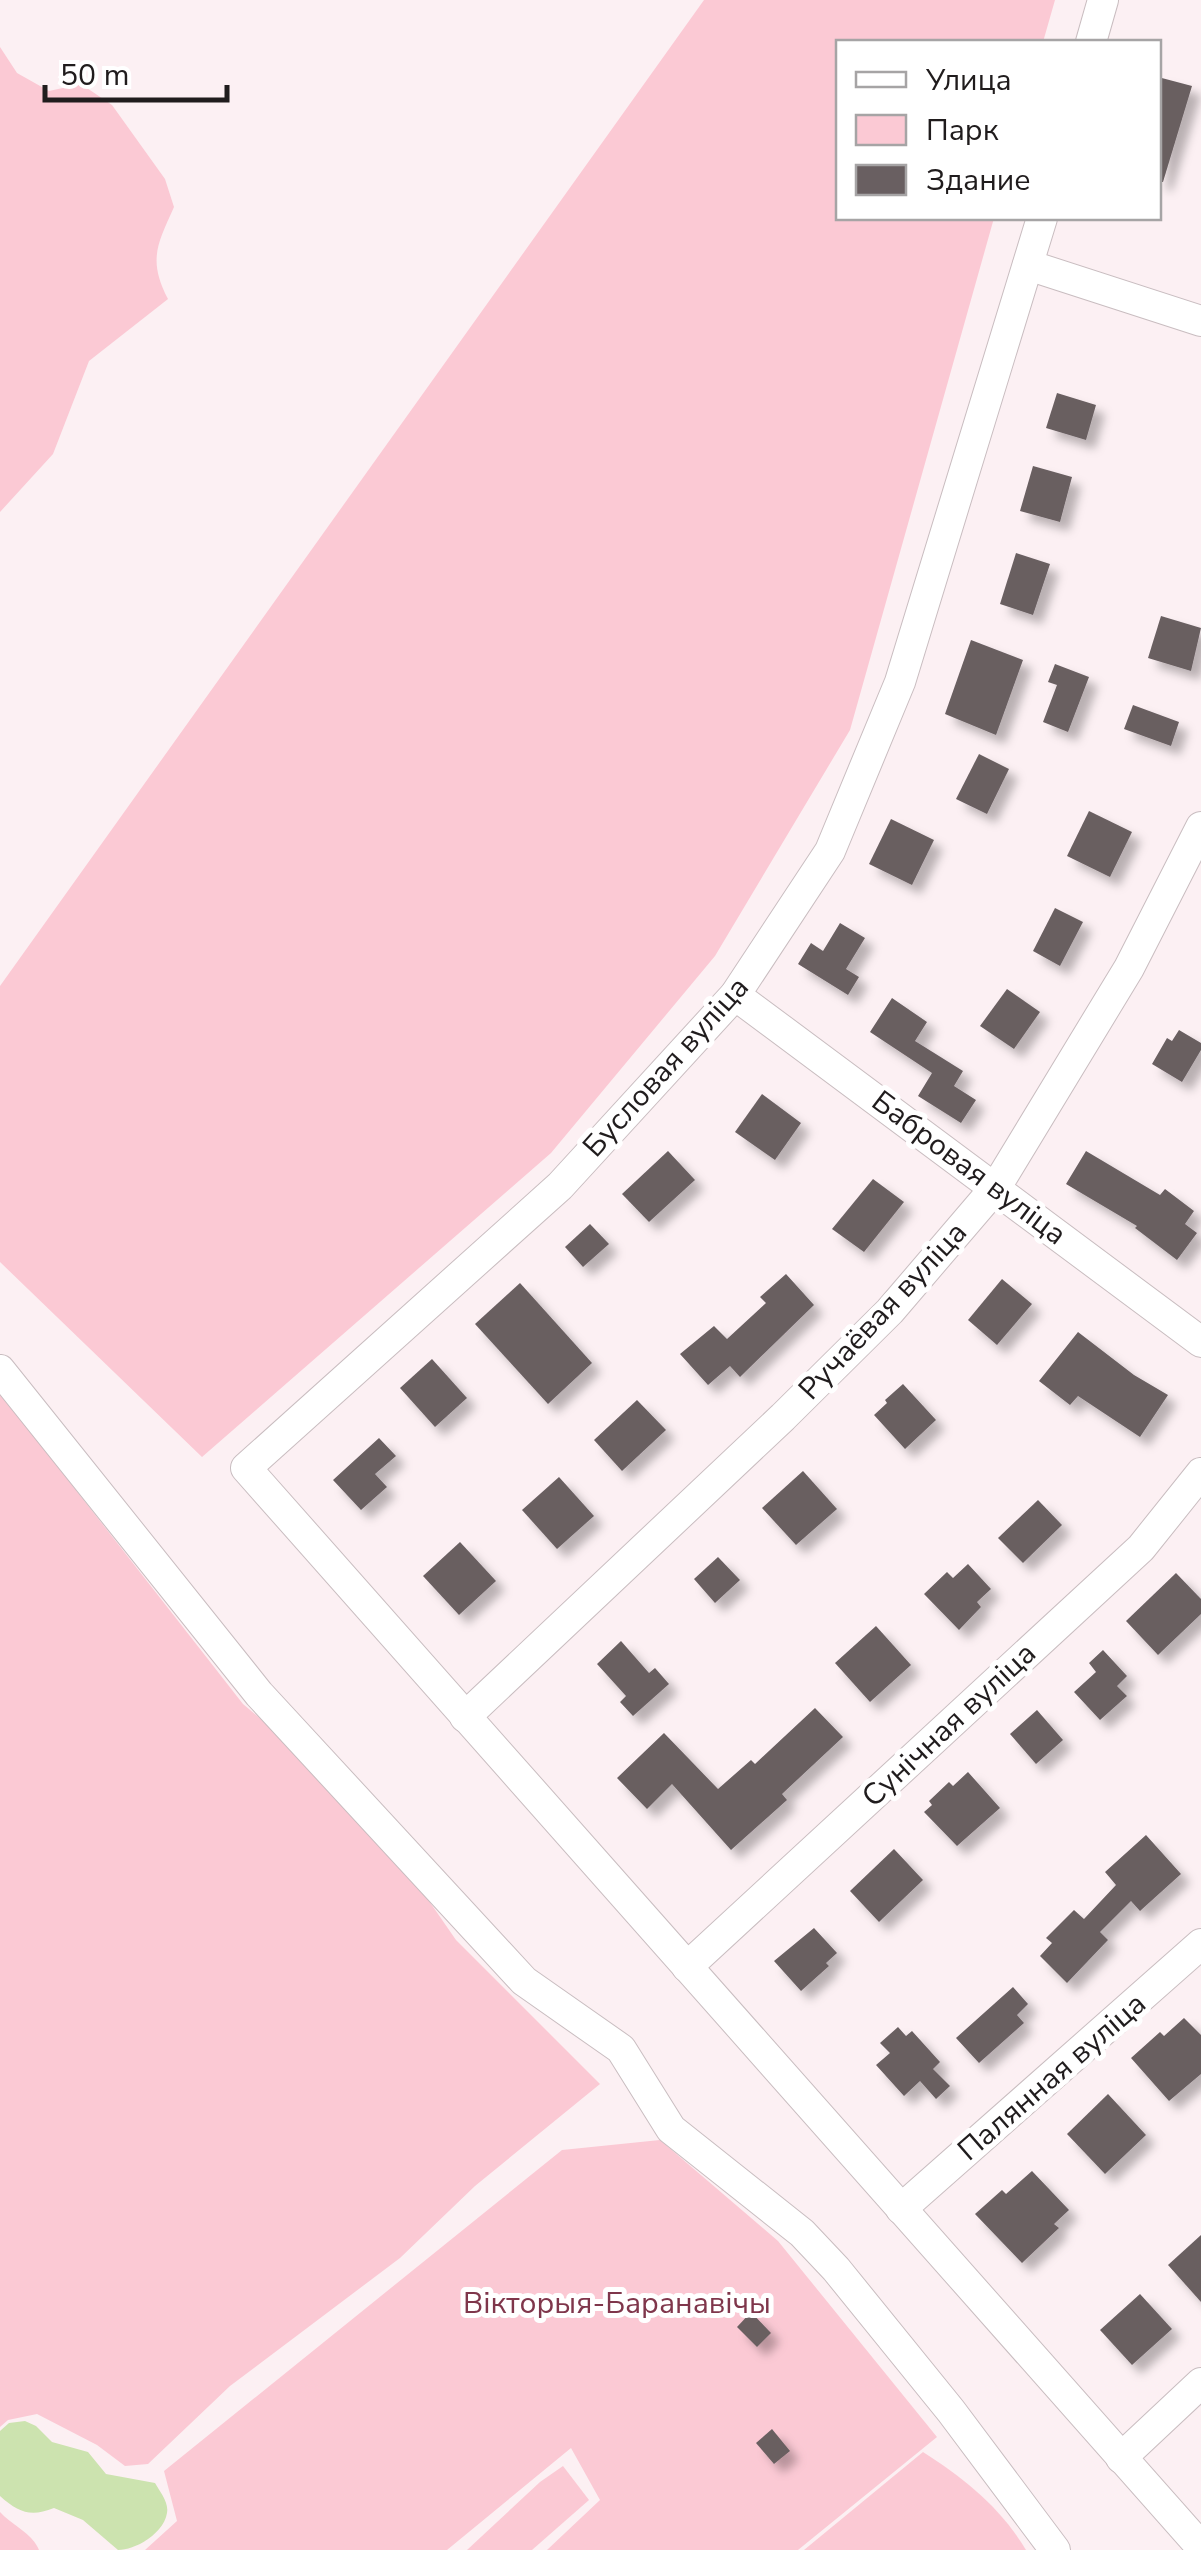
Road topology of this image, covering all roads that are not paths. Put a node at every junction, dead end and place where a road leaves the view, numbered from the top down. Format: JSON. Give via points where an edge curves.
{"nodes":[{"id":1,"x":1103,"y":0,"type":"edge"},
{"id":2,"x":1092,"y":40,"type":"edge"},
{"id":3,"x":1041,"y":220,"type":"edge"},
{"id":4,"x":1028,"y":264,"type":"junction"},
{"id":5,"x":1201,"y":320,"type":"edge"},
{"id":6,"x":1201,"y":827,"type":"edge"},
{"id":7,"x":735,"y":995,"type":"junction"},
{"id":8,"x":996,"y":1187,"type":"junction"},
{"id":9,"x":1201,"y":1342,"type":"edge"},
{"id":10,"x":0,"y":1370,"type":"edge"},
{"id":11,"x":1201,"y":1474,"type":"edge"},
{"id":12,"x":465,"y":1717,"type":"junction"},
{"id":13,"x":1201,"y":1944,"type":"edge"},
{"id":14,"x":686,"y":1967,"type":"junction"},
{"id":15,"x":901,"y":2209,"type":"junction"},
{"id":16,"x":1201,"y":2383,"type":"edge"},
{"id":17,"x":1122,"y":2458,"type":"junction"},
{"id":18,"x":1201,"y":2548,"type":"edge"},
{"id":19,"x":1055,"y":2550,"type":"edge"}],
"edges":[{"from":1,"to":2,"type":"street"},
{"from":3,"to":4,"type":"street","name":"Бусловая вуліца"},
{"from":4,"to":5,"type":"street"},
{"from":4,"to":7,"type":"street","name":"Бусловая вуліца","via":[[900,682],[830,851]]},
{"from":6,"to":8,"type":"street","name":"Ручаёвая вуліца","via":[[1128,968]]},
{"from":7,"to":8,"type":"street","name":"Бабровая вуліца"},
{"from":7,"to":12,"type":"street","name":"Бусловая вуліца","via":[[560,1186],[246,1468]]},
{"from":8,"to":9,"type":"street","name":"Бабровая вуліца"},
{"from":8,"to":12,"type":"street","name":"Ручаёвая вуліца","via":[[890,1311],[784,1417]]},
{"from":10,"to":19,"type":"street","via":[[259,1694],[524,1982],[621,2049],[670,2129],[802,2233],[836,2269]]},
{"from":11,"to":14,"type":"street","name":"Сунічная вуліца","via":[[1141,1548]]},
{"from":12,"to":14,"type":"street"},
{"from":13,"to":15,"type":"street","name":"Палянная вуліца"},
{"from":14,"to":15,"type":"street"},
{"from":15,"to":17,"type":"street"},
{"from":16,"to":17,"type":"street"},
{"from":17,"to":18,"type":"street"}]}
